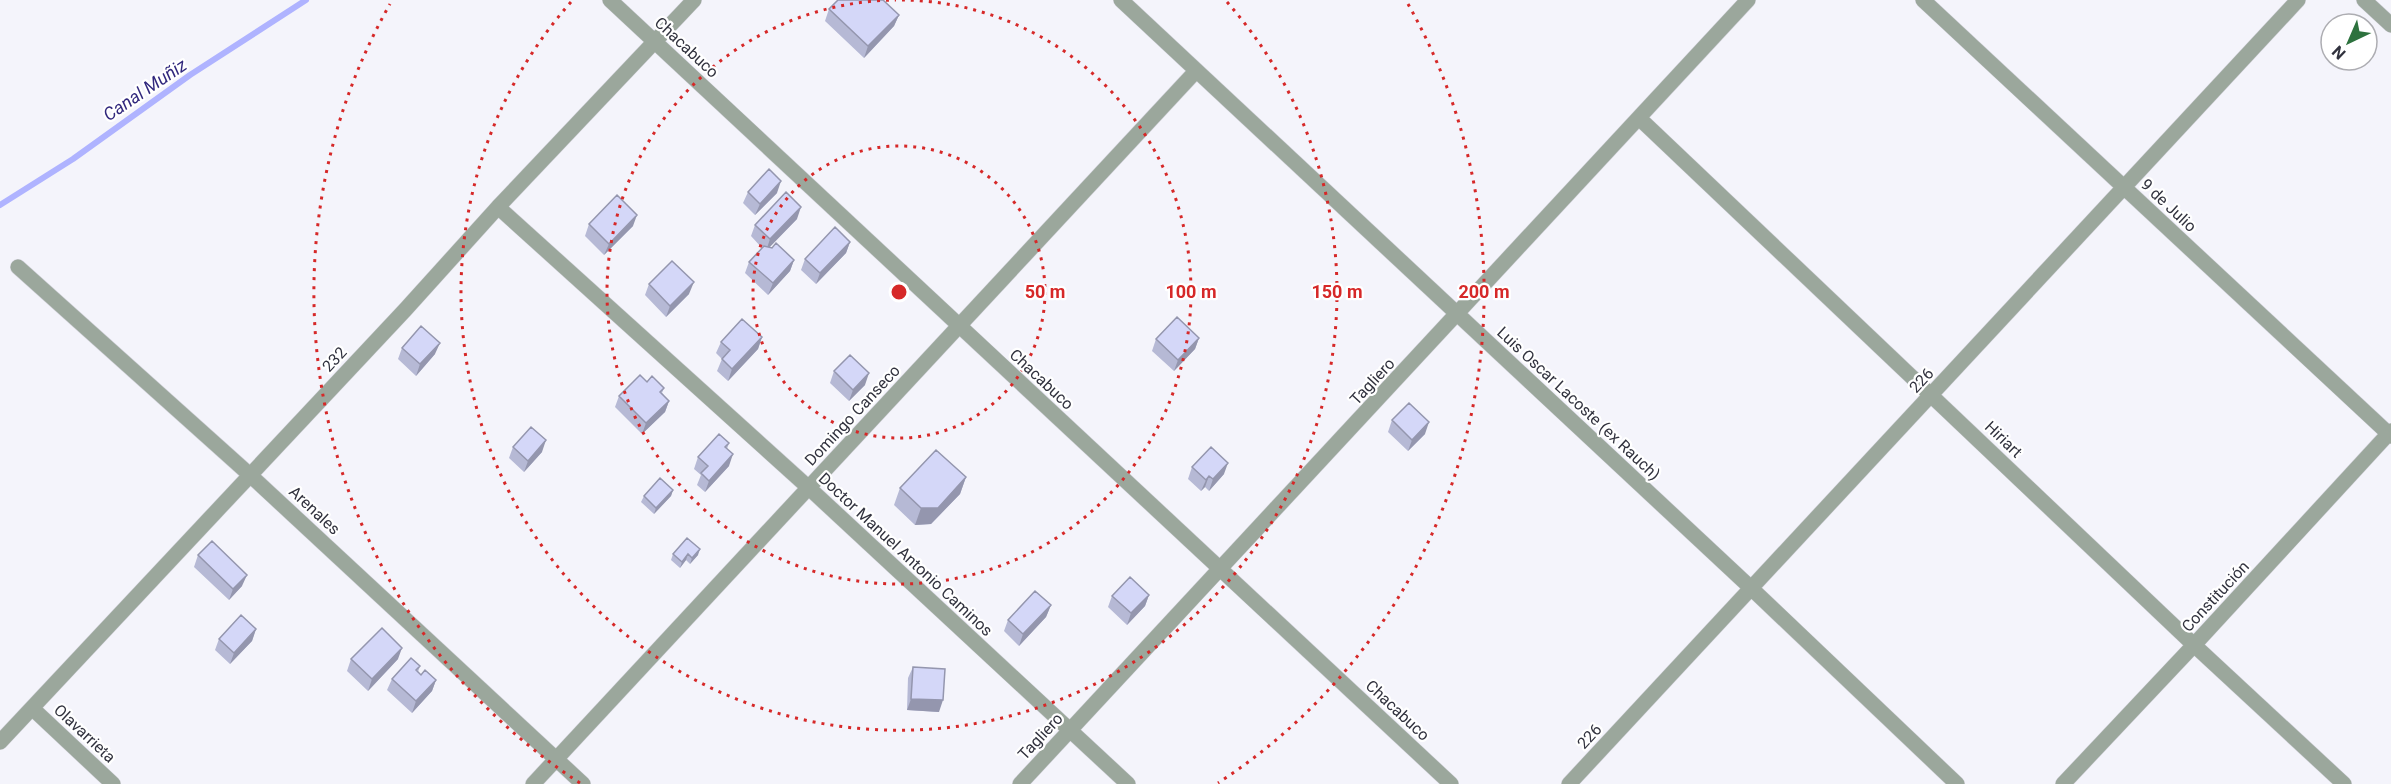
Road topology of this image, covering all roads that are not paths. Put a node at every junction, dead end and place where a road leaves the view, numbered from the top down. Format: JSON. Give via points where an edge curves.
{"nodes":[{"id":1,"x":610,"y":0,"type":"edge"},
{"id":2,"x":694,"y":0,"type":"edge"},
{"id":3,"x":1121,"y":0,"type":"edge"},
{"id":4,"x":1748,"y":0,"type":"edge"},
{"id":5,"x":1923,"y":0,"type":"edge"},
{"id":6,"x":2298,"y":0,"type":"edge"},
{"id":7,"x":2364,"y":0,"type":"edge"},
{"id":8,"x":2391,"y":25,"type":"edge"},
{"id":9,"x":656,"y":42,"type":"junction"},
{"id":10,"x":1196,"y":71,"type":"junction"},
{"id":11,"x":1640,"y":118,"type":"junction"},
{"id":12,"x":2123,"y":188,"type":"junction"},
{"id":13,"x":498,"y":207,"type":"junction"},
{"id":14,"x":18,"y":267,"type":"dead end"},
{"id":15,"x":1458,"y":315,"type":"junction"},
{"id":16,"x":959,"y":327,"type":"junction"},
{"id":17,"x":1931,"y":395,"type":"junction"},
{"id":18,"x":2390,"y":433,"type":"edge"},
{"id":19,"x":250,"y":475,"type":"junction"},
{"id":20,"x":809,"y":488,"type":"junction"},
{"id":21,"x":1221,"y":569,"type":"junction"},
{"id":22,"x":1751,"y":588,"type":"junction"},
{"id":23,"x":2194,"y":645,"type":"junction"},
{"id":24,"x":32,"y":708,"type":"junction"},
{"id":25,"x":1070,"y":730,"type":"junction"},
{"id":26,"x":0,"y":742,"type":"edge"},
{"id":27,"x":556,"y":759,"type":"junction"},
{"id":28,"x":113,"y":784,"type":"edge"},
{"id":29,"x":533,"y":784,"type":"edge"},
{"id":30,"x":583,"y":784,"type":"edge"},
{"id":31,"x":1020,"y":784,"type":"edge"},
{"id":32,"x":1128,"y":784,"type":"edge"},
{"id":33,"x":1451,"y":784,"type":"edge"},
{"id":34,"x":1569,"y":784,"type":"edge"},
{"id":35,"x":1958,"y":784,"type":"edge"},
{"id":36,"x":2063,"y":784,"type":"edge"},
{"id":37,"x":2344,"y":784,"type":"edge"}],
"edges":[{"from":1,"to":9,"type":"street","name":"Chacabuco"},
{"from":2,"to":9,"type":"street","name":"232"},
{"from":3,"to":10,"type":"street","name":"Luis Oscar Lacoste (ex Rauch)"},
{"from":4,"to":11,"type":"street","name":"Tagliero"},
{"from":5,"to":12,"type":"street","name":"9 de Julio"},
{"from":6,"to":12,"type":"street","name":"226"},
{"from":7,"to":8,"type":"street"},
{"from":9,"to":13,"type":"street","name":"232"},
{"from":9,"to":16,"type":"street","name":"Chacabuco"},
{"from":10,"to":15,"type":"street","name":"Luis Oscar Lacoste (ex Rauch)"},
{"from":10,"to":16,"type":"street","name":"Domingo Canseco"},
{"from":11,"to":15,"type":"street","name":"Tagliero"},
{"from":11,"to":17,"type":"street","name":"Hiriart"},
{"from":12,"to":17,"type":"street","name":"226"},
{"from":12,"to":18,"type":"street","name":"9 de Julio"},
{"from":13,"to":19,"type":"street","name":"232"},
{"from":13,"to":20,"type":"street","name":"Doctor Manuel Antonio Caminos"},
{"from":14,"to":19,"type":"street","name":"Arenales"},
{"from":15,"to":21,"type":"street","name":"Tagliero"},
{"from":15,"to":22,"type":"street","name":"Luis Oscar Lacoste (ex Rauch)"},
{"from":16,"to":20,"type":"street","name":"Domingo Canseco"},
{"from":16,"to":21,"type":"street","name":"Chacabuco"},
{"from":17,"to":22,"type":"street","name":"226"},
{"from":17,"to":23,"type":"street","name":"Hiriart"},
{"from":18,"to":23,"type":"street","name":"Constitución"},
{"from":19,"to":24,"type":"street","name":"232"},
{"from":19,"to":27,"type":"street","name":"Arenales"},
{"from":20,"to":25,"type":"street","name":"Doctor Manuel Antonio Caminos"},
{"from":20,"to":27,"type":"street","name":"Domingo Canseco"},
{"from":21,"to":25,"type":"street","name":"Tagliero"},
{"from":21,"to":33,"type":"street","name":"Chacabuco"},
{"from":22,"to":34,"type":"street","name":"226"},
{"from":22,"to":35,"type":"street","name":"Luis Oscar Lacoste (ex Rauch)"},
{"from":23,"to":36,"type":"street","name":"Constitución"},
{"from":23,"to":37,"type":"street","name":"Hiriart"},
{"from":24,"to":26,"type":"street","name":"232"},
{"from":24,"to":28,"type":"street","name":"Olavarrieta"},
{"from":25,"to":31,"type":"street","name":"Tagliero"},
{"from":25,"to":32,"type":"street","name":"Doctor Manuel Antonio Caminos"},
{"from":27,"to":29,"type":"street","name":"Domingo Canseco"},
{"from":27,"to":30,"type":"street","name":"Arenales"}]}
